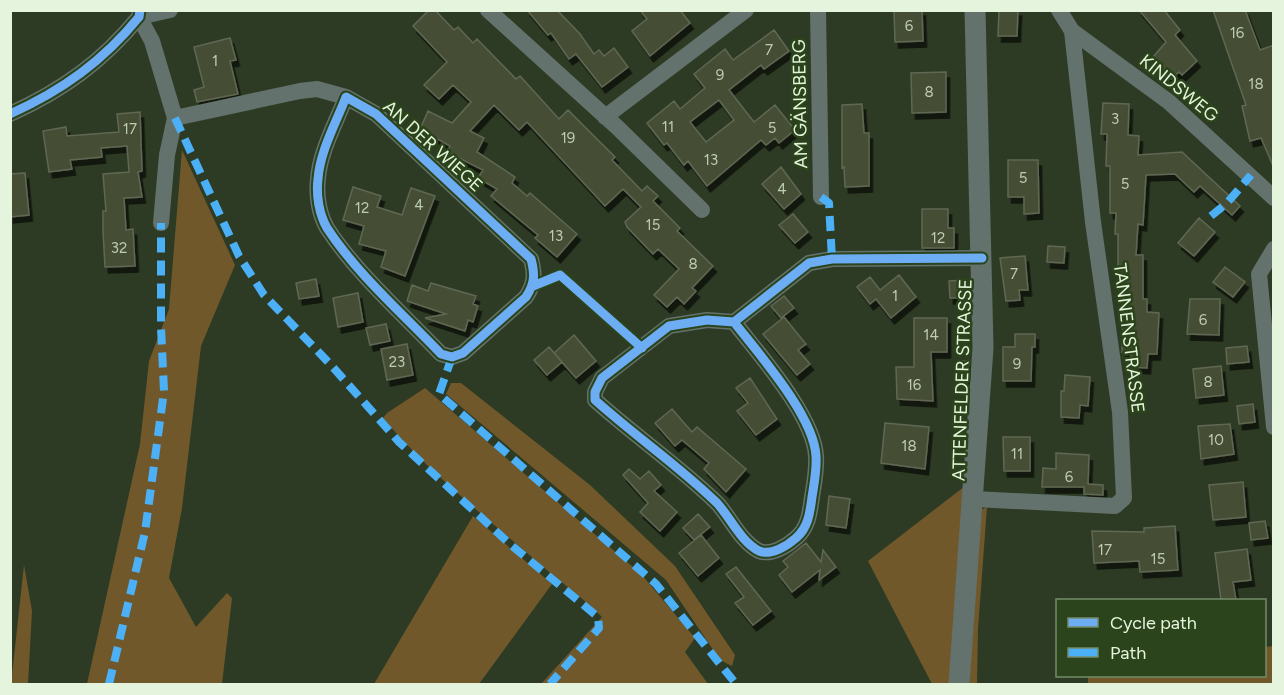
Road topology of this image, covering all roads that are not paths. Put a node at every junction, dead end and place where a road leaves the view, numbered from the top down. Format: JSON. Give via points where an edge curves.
{"nodes":[{"id":1,"x":170,"y":10,"type":"edge"},
{"id":2,"x":488,"y":10,"type":"edge"},
{"id":3,"x":746,"y":10,"type":"edge"},
{"id":4,"x":818,"y":10,"type":"edge"},
{"id":5,"x":975,"y":10,"type":"edge"},
{"id":6,"x":1059,"y":10,"type":"edge"},
{"id":7,"x":139,"y":14,"type":"edge"},
{"id":8,"x":1072,"y":30,"type":"junction"},
{"id":9,"x":346,"y":97,"type":"junction"},
{"id":10,"x":10,"y":114,"type":"edge"},
{"id":11,"x":605,"y":117,"type":"junction"},
{"id":12,"x":175,"y":118,"type":"junction"},
{"id":13,"x":821,"y":197,"type":"dead end"},
{"id":14,"x":1274,"y":198,"type":"edge"},
{"id":15,"x":702,"y":210,"type":"dead end"},
{"id":16,"x":161,"y":224,"type":"dead end"},
{"id":17,"x":1274,"y":249,"type":"edge"},
{"id":18,"x":982,"y":258,"type":"junction"},
{"id":19,"x":734,"y":322,"type":"junction"},
{"id":20,"x":1274,"y":427,"type":"edge"},
{"id":21,"x":974,"y":499,"type":"junction"},
{"id":22,"x":959,"y":684,"type":"edge"}],
"edges":[{"from":1,"to":7,"type":"street"},
{"from":2,"to":11,"type":"street"},
{"from":3,"to":11,"type":"street"},
{"from":4,"to":13,"type":"street","name":"AM GÄNSBERG"},
{"from":5,"to":18,"type":"street","name":"ATTENFELDER STRASSE"},
{"from":6,"to":8,"type":"street","name":"KINDSWEG"},
{"from":7,"to":10,"type":"street","via":[[114,48],[74,79]]},
{"from":7,"to":12,"type":"street","via":[[152,41]]},
{"from":8,"to":14,"type":"street","name":"KINDSWEG","via":[[1169,102]]},
{"from":8,"to":21,"type":"street","name":"TANNENSTRASSE","via":[[1093,222],[1120,412],[1124,498],[1115,506]]},
{"from":9,"to":9,"type":"street","name":"AN DER WIEGE","via":[[323,154],[318,179],[320,210],[327,227],[441,354],[452,357],[463,353],[526,297],[535,272],[531,259],[375,114]]},
{"from":9,"to":12,"type":"street","name":"AN DER WIEGE","via":[[317,89],[300,91]]},
{"from":11,"to":15,"type":"street"},
{"from":12,"to":16,"type":"street","via":[[167,155]]},
{"from":17,"to":20,"type":"street","via":[[1259,281]]},
{"from":18,"to":19,"type":"street","via":[[832,259],[809,263]]},
{"from":18,"to":21,"type":"street","name":"ATTENFELDER STRASSE","via":[[983,357]]},
{"from":19,"to":19,"type":"street","via":[[707,320],[669,326],[602,378],[595,400],[687,476],[752,546],[770,552],[792,542],[809,520],[816,455],[804,421],[773,371]]},
{"from":21,"to":22,"type":"street","name":"ATTENFELDER STRASSE"}]}
